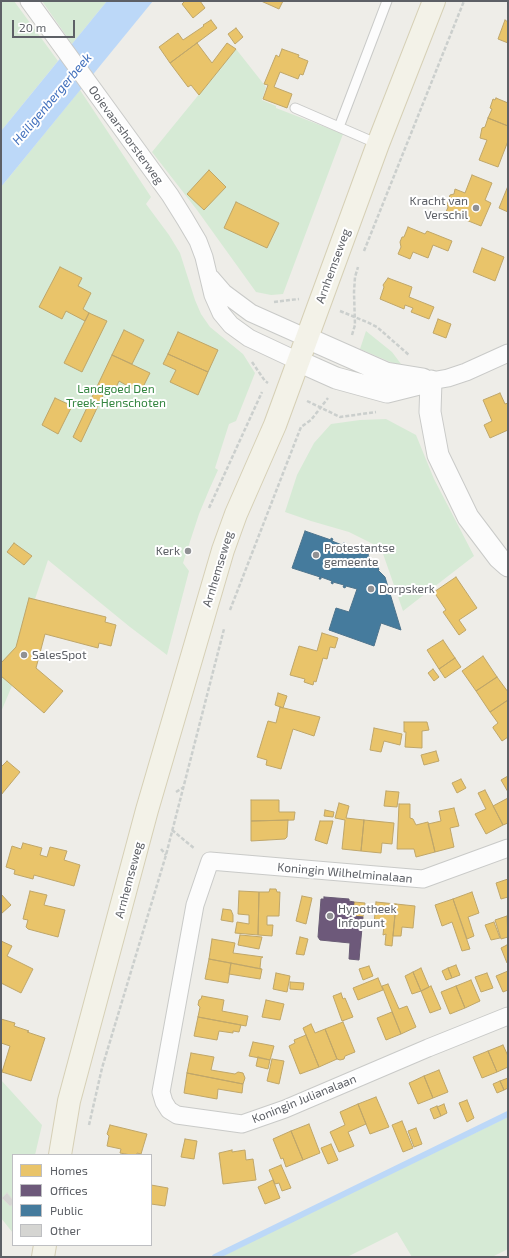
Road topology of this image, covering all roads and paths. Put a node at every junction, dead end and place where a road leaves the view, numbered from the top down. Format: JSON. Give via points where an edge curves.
{"nodes":[{"id":1,"x":29,"y":1,"type":"edge"},
{"id":2,"x":387,"y":1,"type":"edge"},
{"id":3,"x":434,"y":1,"type":"edge"},
{"id":4,"x":464,"y":1,"type":"edge"},
{"id":5,"x":295,"y":108,"type":"dead end"},
{"id":6,"x":339,"y":127,"type":"junction"},
{"id":7,"x":378,"y":144,"type":"junction"},
{"id":8,"x":364,"y":251,"type":"dead end"},
{"id":9,"x":358,"y":266,"type":"dead end"},
{"id":10,"x":210,"y":276,"type":"junction"},
{"id":11,"x":307,"y":338,"type":"junction"},
{"id":12,"x":508,"y":353,"type":"edge"},
{"id":13,"x":345,"y":355,"type":"junction"},
{"id":14,"x":298,"y":361,"type":"junction"},
{"id":15,"x":336,"y":378,"type":"junction"},
{"id":16,"x":432,"y":381,"type":"junction"},
{"id":17,"x":267,"y":382,"type":"dead end"},
{"id":18,"x":209,"y":508,"type":"dead end"},
{"id":19,"x":508,"y":566,"type":"edge"},
{"id":20,"x":228,"y":614,"type":"dead end"},
{"id":21,"x":226,"y":622,"type":"dead end"},
{"id":22,"x":184,"y":787,"type":"junction"},
{"id":23,"x":176,"y":792,"type":"dead end"},
{"id":24,"x":172,"y":830,"type":"junction"},
{"id":25,"x":508,"y":848,"type":"edge"},
{"id":26,"x":161,"y":849,"type":"dead end"},
{"id":27,"x":166,"y":856,"type":"junction"},
{"id":28,"x":217,"y":862,"type":"junction"},
{"id":29,"x":508,"y":1016,"type":"edge"},
{"id":30,"x":88,"y":1126,"type":"dead end"},
{"id":31,"x":60,"y":1154,"type":"edge"},
{"id":32,"x":45,"y":1246,"type":"edge"},
{"id":33,"x":43,"y":1257,"type":"edge"}],
"edges":[{"from":1,"to":10,"type":"street","name":"Ooievaarshorsterweg","via":[[185,219],[198,241]]},
{"from":2,"to":6,"type":"lane"},
{"from":3,"to":7,"type":"main road","name":"Arnhemseweg"},
{"from":4,"to":8,"type":"path"},
{"from":5,"to":6,"type":"lane"},
{"from":6,"to":7,"type":"lane"},
{"from":7,"to":11,"type":"main road","name":"Arnhemseweg"},
{"from":9,"to":13,"type":"path","via":[[354,292],[355,325]]},
{"from":10,"to":11,"type":"street","name":"Ooievaarshorsterweg","via":[[224,292],[251,313]]},
{"from":10,"to":14,"type":"street","name":"Ooievaarshorsterweg","via":[[213,295],[221,313],[231,325],[249,338]]},
{"from":11,"to":13,"type":"street"},
{"from":11,"to":14,"type":"main road","name":"Arnhemseweg"},
{"from":12,"to":16,"type":"street","via":[[466,372]]},
{"from":13,"to":16,"type":"street","via":[[386,373]]},
{"from":14,"to":15,"type":"street"},
{"from":14,"to":31,"type":"main road","name":"Arnhemseweg","via":[[275,425],[223,550],[147,810],[69,1102]]},
{"from":15,"to":16,"type":"street","via":[[387,392]]},
{"from":15,"to":20,"type":"path","name":"Arnhemseweg","via":[[327,401],[299,432]]},
{"from":16,"to":19,"type":"street","via":[[430,412],[438,455],[468,516],[499,558]]},
{"from":17,"to":18,"type":"path"},
{"from":21,"to":22,"type":"path"},
{"from":22,"to":23,"type":"path"},
{"from":22,"to":24,"type":"path"},
{"from":24,"to":27,"type":"path"},
{"from":24,"to":28,"type":"path"},
{"from":25,"to":28,"type":"street","name":"Koningin Wilhelminalaan","via":[[423,879]]},
{"from":26,"to":27,"type":"path"},
{"from":27,"to":30,"type":"path","via":[[102,1068]]},
{"from":28,"to":29,"type":"street","name":"Koningin Julianalaan","via":[[195,905],[162,1092],[168,1110],[177,1115],[242,1124],[285,1109]]},
{"from":32,"to":33,"type":"main road"}]}
